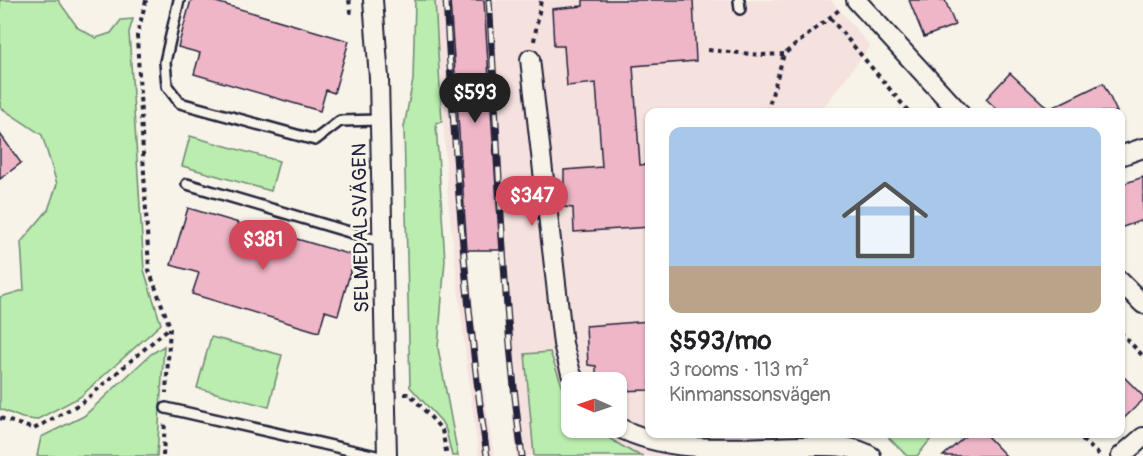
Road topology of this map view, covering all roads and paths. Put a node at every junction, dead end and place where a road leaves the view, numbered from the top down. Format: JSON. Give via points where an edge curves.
{"nodes":[{"id":1,"x":146,"y":0,"type":"edge"},
{"id":2,"x":179,"y":0,"type":"edge"},
{"id":3,"x":349,"y":0,"type":"edge"},
{"id":4,"x":373,"y":0,"type":"edge"},
{"id":5,"x":541,"y":0,"type":"edge"},
{"id":6,"x":850,"y":3,"type":"edge"},
{"id":7,"x":351,"y":12,"type":"dead end"},
{"id":8,"x":830,"y":18,"type":"junction"},
{"id":9,"x":708,"y":51,"type":"dead end"},
{"id":10,"x":784,"y":54,"type":"junction"},
{"id":11,"x":530,"y":59,"type":"joint"},
{"id":12,"x":768,"y":108,"type":"edge"},
{"id":13,"x":906,"y":108,"type":"edge"},
{"id":14,"x":955,"y":108,"type":"edge"},
{"id":15,"x":379,"y":120,"type":"junction"},
{"id":16,"x":1143,"y":148,"type":"edge"},
{"id":17,"x":1125,"y":154,"type":"edge"},
{"id":18,"x":187,"y":184,"type":"dead end"},
{"id":19,"x":383,"y":242,"type":"junction"},
{"id":20,"x":1125,"y":286,"type":"edge"},
{"id":21,"x":1143,"y":304,"type":"edge"},
{"id":22,"x":170,"y":327,"type":"junction"},
{"id":23,"x":1125,"y":337,"type":"edge"},
{"id":24,"x":1143,"y":356,"type":"edge"},
{"id":25,"x":571,"y":372,"type":"edge"},
{"id":26,"x":386,"y":395,"type":"junction"},
{"id":27,"x":166,"y":408,"type":"junction"},
{"id":28,"x":0,"y":418,"type":"edge"},
{"id":29,"x":627,"y":432,"type":"edge"},
{"id":30,"x":1143,"y":437,"type":"edge"},
{"id":31,"x":1080,"y":438,"type":"edge"},
{"id":32,"x":163,"y":456,"type":"edge"},
{"id":33,"x":376,"y":456,"type":"edge"},
{"id":34,"x":387,"y":456,"type":"edge"},
{"id":35,"x":447,"y":456,"type":"edge"},
{"id":36,"x":871,"y":456,"type":"edge"},
{"id":37,"x":1101,"y":456,"type":"edge"},
{"id":38,"x":1120,"y":456,"type":"edge"}],
"edges":[{"from":1,"to":22,"type":"path","via":[[137,36],[149,270]]},
{"from":2,"to":15,"type":"lane","via":[[165,62],[167,86],[180,103],[315,140],[340,121]]},
{"from":3,"to":7,"type":"path"},
{"from":4,"to":15,"type":"street","name":"SELMEDALSVÄGEN"},
{"from":5,"to":11,"type":"path"},
{"from":6,"to":8,"type":"path"},
{"from":6,"to":14,"type":"street"},
{"from":8,"to":10,"type":"path"},
{"from":8,"to":13,"type":"path"},
{"from":9,"to":10,"type":"path"},
{"from":10,"to":12,"type":"path"},
{"from":11,"to":25,"type":"street","via":[[563,344]]},
{"from":15,"to":19,"type":"street","name":"SELMEDALSVÄGEN"},
{"from":16,"to":17,"type":"street"},
{"from":18,"to":19,"type":"lane"},
{"from":19,"to":26,"type":"street","name":"SELMEDALSVÄGEN"},
{"from":20,"to":21,"type":"street"},
{"from":22,"to":27,"type":"path"},
{"from":22,"to":28,"type":"path","via":[[83,402],[34,429]]},
{"from":23,"to":24,"type":"path"},
{"from":26,"to":34,"type":"street","name":"SELMEDALSVÄGEN"},
{"from":26,"to":35,"type":"path","via":[[410,394],[442,430]]},
{"from":27,"to":32,"type":"path"},
{"from":27,"to":33,"type":"lane"},
{"from":29,"to":36,"type":"street","via":[[646,442],[675,447],[848,446]]},
{"from":30,"to":38,"type":"street"},
{"from":31,"to":37,"type":"path"}]}
